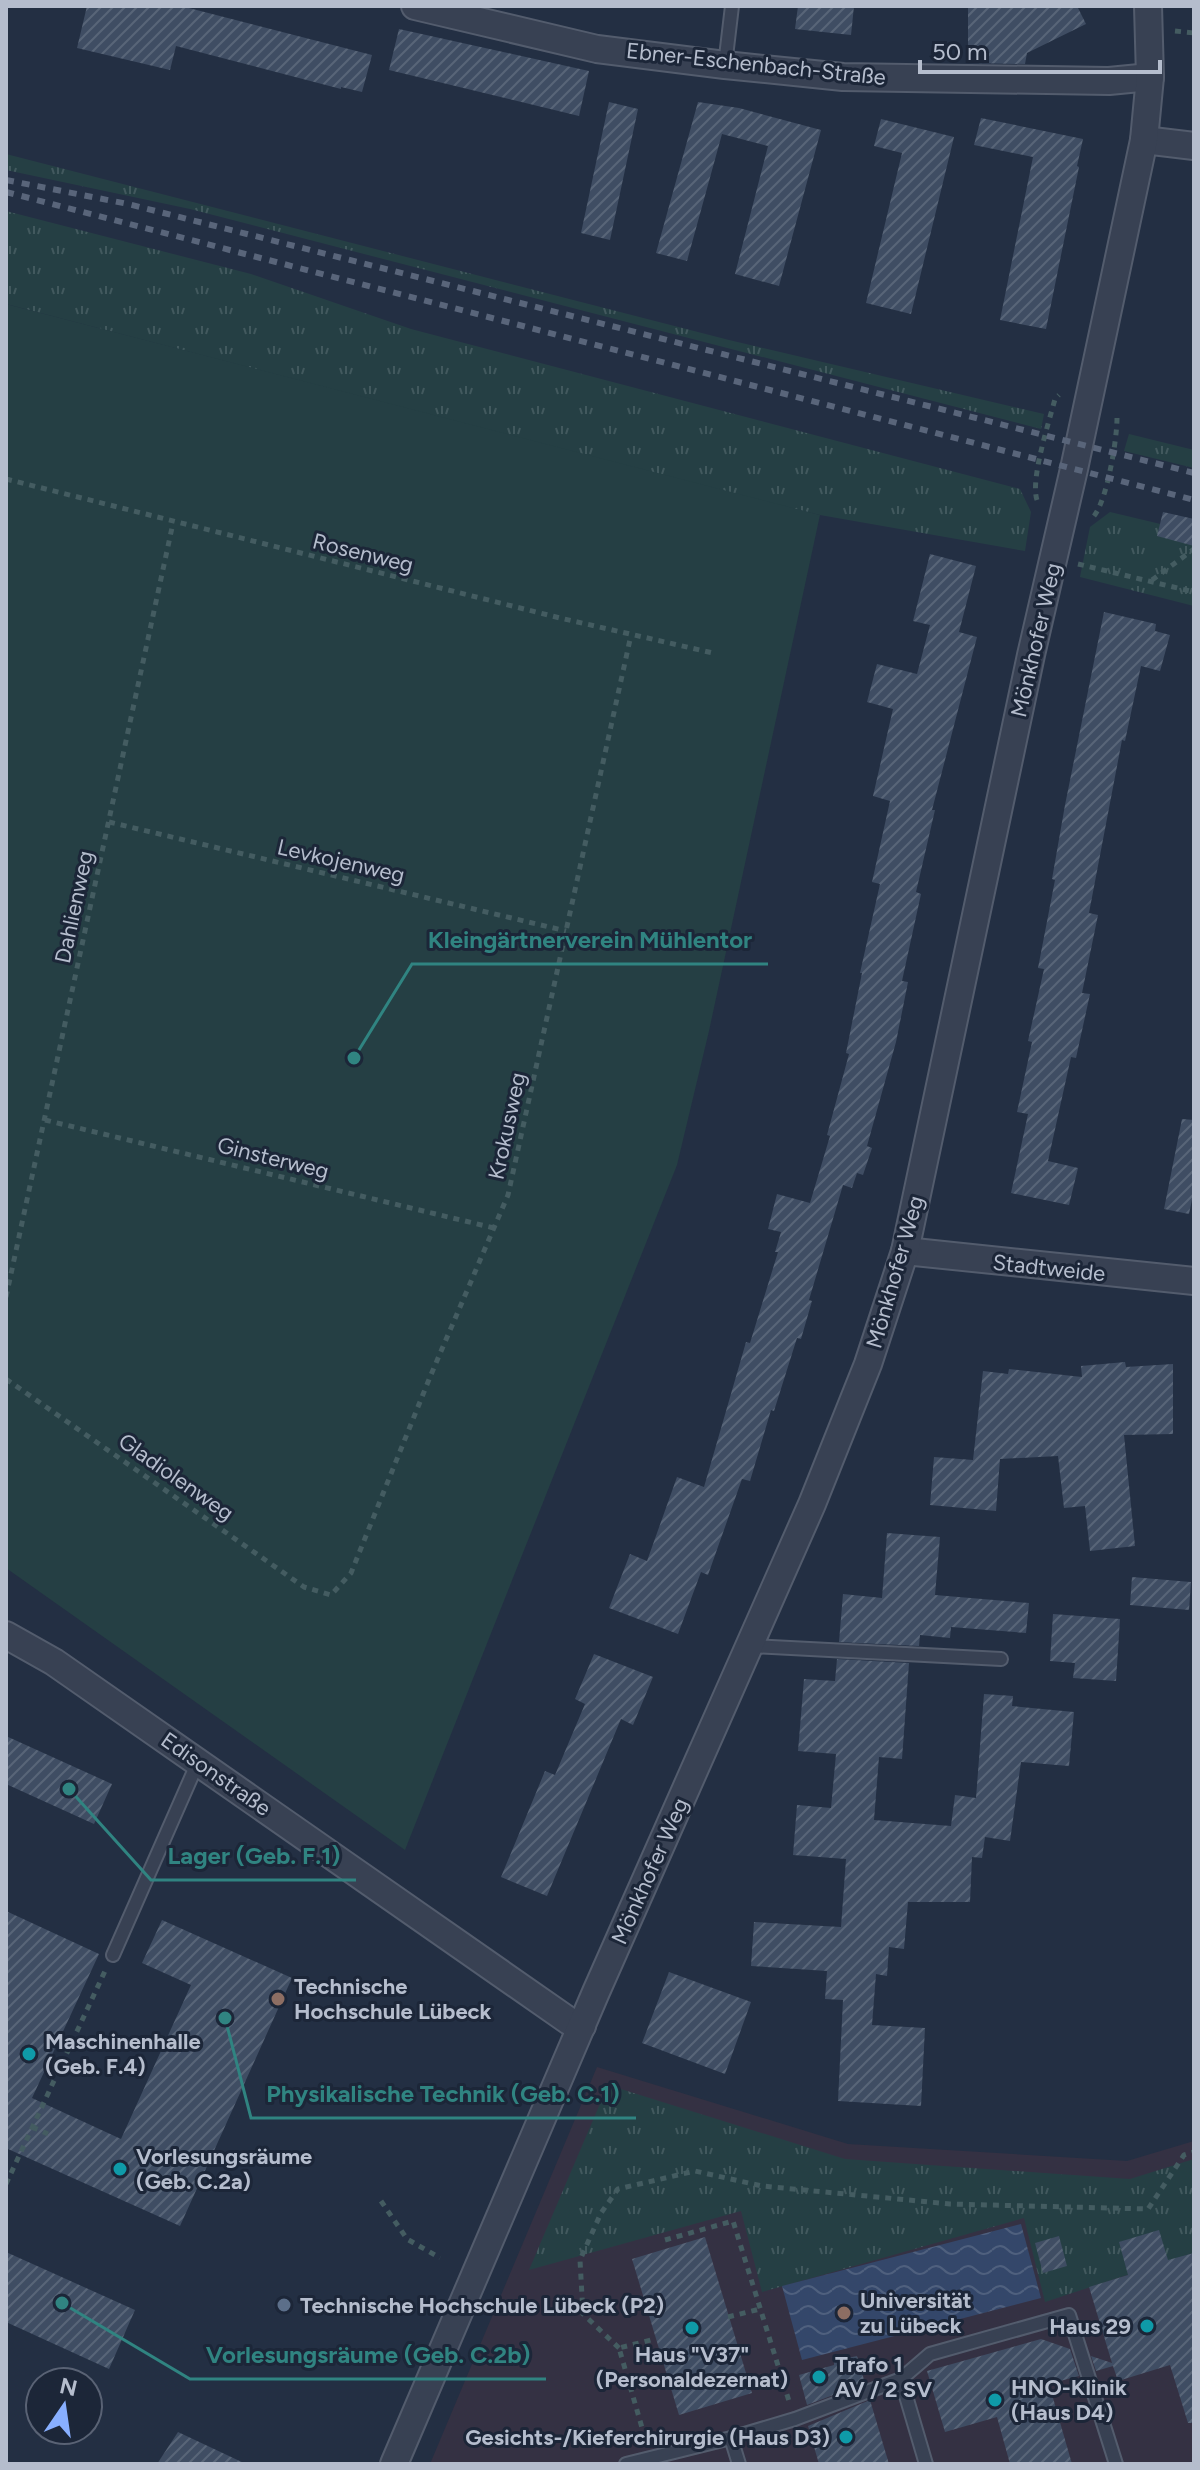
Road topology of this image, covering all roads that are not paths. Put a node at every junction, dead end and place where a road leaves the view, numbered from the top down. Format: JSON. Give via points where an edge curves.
{"nodes":[{"id":1,"x":415,"y":6,"type":"edge"},
{"id":2,"x":732,"y":6,"type":"edge"},
{"id":3,"x":1148,"y":6,"type":"edge"},
{"id":4,"x":725,"y":65,"type":"junction"},
{"id":5,"x":1150,"y":77,"type":"junction"},
{"id":6,"x":1144,"y":140,"type":"junction"},
{"id":7,"x":1194,"y":146,"type":"edge"},
{"id":8,"x":905,"y":1251,"type":"junction"},
{"id":9,"x":1194,"y":1281,"type":"edge"},
{"id":10,"x":6,"y":1635,"type":"edge"},
{"id":11,"x":751,"y":1646,"type":"junction"},
{"id":12,"x":1001,"y":1659,"type":"dead end"},
{"id":13,"x":198,"y":1762,"type":"junction"},
{"id":14,"x":113,"y":1955,"type":"road end"},
{"id":15,"x":582,"y":2026,"type":"junction"},
{"id":16,"x":901,"y":2379,"type":"junction"},
{"id":17,"x":731,"y":2438,"type":"junction"},
{"id":18,"x":394,"y":2464,"type":"edge"},
{"id":19,"x":626,"y":2464,"type":"edge"},
{"id":20,"x":739,"y":2464,"type":"edge"},
{"id":21,"x":926,"y":2464,"type":"edge"},
{"id":22,"x":1116,"y":2464,"type":"edge"}],
"edges":[{"from":1,"to":4,"type":"street","name":"Ebner-Eschenbach-Straße","via":[[597,49]]},
{"from":2,"to":4,"type":"lane"},
{"from":3,"to":5,"type":"street","name":"Mönkhofer Weg"},
{"from":4,"to":5,"type":"street","name":"Ebner-Eschenbach-Straße","via":[[843,77]]},
{"from":5,"to":6,"type":"street","name":"Mönkhofer Weg"},
{"from":6,"to":7,"type":"street"},
{"from":6,"to":8,"type":"street","name":"Mönkhofer Weg"},
{"from":8,"to":9,"type":"street","name":"Stadtweide"},
{"from":8,"to":11,"type":"street","name":"Mönkhofer Weg","via":[[868,1364]]},
{"from":10,"to":13,"type":"street","name":"Edisonstraße"},
{"from":11,"to":12,"type":"lane"},
{"from":11,"to":15,"type":"street","name":"Mönkhofer Weg"},
{"from":13,"to":14,"type":"lane"},
{"from":13,"to":15,"type":"street","name":"Edisonstraße"},
{"from":15,"to":18,"type":"street","name":"Mönkhofer Weg"},
{"from":16,"to":17,"type":"lane"},
{"from":16,"to":21,"type":"lane"},
{"from":16,"to":22,"type":"lane","via":[[930,2354],[1069,2315]]},
{"from":17,"to":19,"type":"lane"},
{"from":17,"to":20,"type":"lane"}]}
